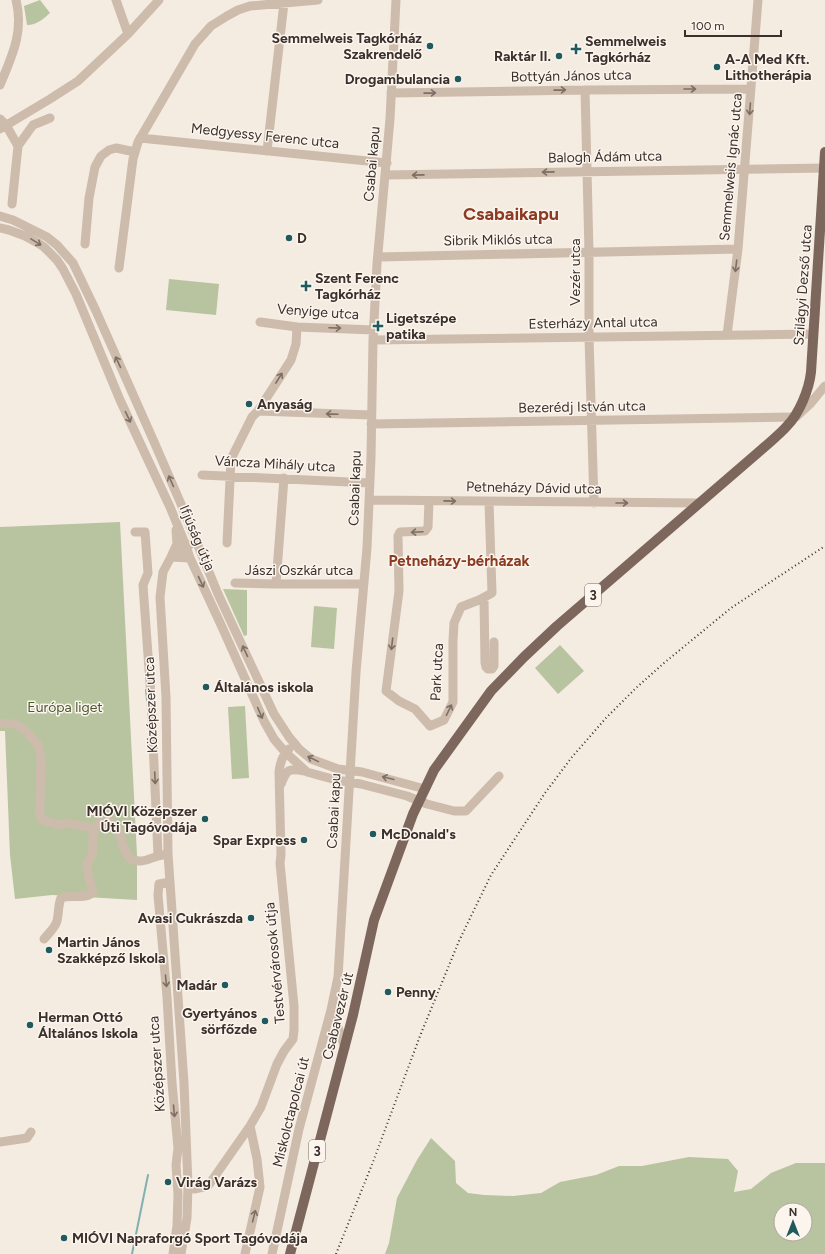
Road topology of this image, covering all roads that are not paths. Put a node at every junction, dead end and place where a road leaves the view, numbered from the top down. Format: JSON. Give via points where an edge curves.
{"nodes":[{"id":1,"x":16,"y":0,"type":"edge"},
{"id":2,"x":116,"y":0,"type":"edge"},
{"id":3,"x":159,"y":0,"type":"edge"},
{"id":4,"x":318,"y":0,"type":"edge"},
{"id":5,"x":396,"y":0,"type":"edge"},
{"id":6,"x":758,"y":0,"type":"edge"},
{"id":7,"x":284,"y":3,"type":"junction"},
{"id":8,"x":128,"y":34,"type":"junction"},
{"id":9,"x":2,"y":75,"type":"edge"},
{"id":10,"x":0,"y":85,"type":"edge"},
{"id":11,"x":751,"y":88,"type":"junction"},
{"id":12,"x":586,"y":90,"type":"junction"},
{"id":13,"x":391,"y":93,"type":"junction"},
{"id":14,"x":50,"y":118,"type":"dead end"},
{"id":15,"x":2,"y":125,"type":"edge"},
{"id":16,"x":140,"y":138,"type":"junction"},
{"id":17,"x":18,"y":146,"type":"junction"},
{"id":18,"x":267,"y":151,"type":"junction"},
{"id":19,"x":135,"y":152,"type":"junction"},
{"id":20,"x":825,"y":152,"type":"edge"},
{"id":21,"x":387,"y":163,"type":"junction"},
{"id":22,"x":825,"y":168,"type":"edge"},
{"id":23,"x":745,"y":169,"type":"junction"},
{"id":24,"x":587,"y":171,"type":"junction"},
{"id":25,"x":386,"y":175,"type":"junction"},
{"id":26,"x":12,"y":204,"type":"dead end"},
{"id":27,"x":0,"y":216,"type":"edge"},
{"id":28,"x":0,"y":228,"type":"edge"},
{"id":29,"x":85,"y":244,"type":"dead end"},
{"id":30,"x":738,"y":249,"type":"junction"},
{"id":31,"x":589,"y":252,"type":"junction"},
{"id":32,"x":379,"y":257,"type":"junction"},
{"id":33,"x":119,"y":268,"type":"dead end"},
{"id":34,"x":260,"y":322,"type":"dead end"},
{"id":35,"x":297,"y":327,"type":"junction"},
{"id":36,"x":374,"y":330,"type":"junction"},
{"id":37,"x":813,"y":334,"type":"junction"},
{"id":38,"x":727,"y":335,"type":"junction"},
{"id":39,"x":589,"y":337,"type":"junction"},
{"id":40,"x":373,"y":340,"type":"junction"},
{"id":41,"x":824,"y":386,"type":"edge"},
{"id":42,"x":805,"y":394,"type":"junction"},
{"id":43,"x":258,"y":412,"type":"junction"},
{"id":44,"x":371,"y":420,"type":"junction"},
{"id":45,"x":591,"y":421,"type":"junction"},
{"id":46,"x":791,"y":421,"type":"junction"},
{"id":47,"x":202,"y":475,"type":"dead end"},
{"id":48,"x":230,"y":476,"type":"junction"},
{"id":49,"x":284,"y":478,"type":"junction"},
{"id":50,"x":370,"y":483,"type":"junction"},
{"id":51,"x":369,"y":500,"type":"junction"},
{"id":52,"x":429,"y":501,"type":"junction"},
{"id":53,"x":489,"y":502,"type":"junction"},
{"id":54,"x":594,"y":503,"type":"junction"},
{"id":55,"x":699,"y":503,"type":"junction"},
{"id":56,"x":181,"y":504,"type":"junction"},
{"id":57,"x":176,"y":523,"type":"junction"},
{"id":58,"x":135,"y":532,"type":"dead end"},
{"id":59,"x":194,"y":542,"type":"junction"},
{"id":60,"x":227,"y":543,"type":"dead end"},
{"id":61,"x":186,"y":546,"type":"junction"},
{"id":62,"x":171,"y":557,"type":"junction"},
{"id":63,"x":190,"y":558,"type":"junction"},
{"id":64,"x":204,"y":559,"type":"junction"},
{"id":65,"x":235,"y":583,"type":"dead end"},
{"id":66,"x":276,"y":584,"type":"junction"},
{"id":67,"x":363,"y":584,"type":"junction"},
{"id":68,"x":484,"y":598,"type":"junction"},
{"id":69,"x":146,"y":634,"type":"junction"},
{"id":70,"x":162,"y":635,"type":"junction"},
{"id":71,"x":494,"y":642,"type":"dead end"},
{"id":72,"x":151,"y":693,"type":"junction"},
{"id":73,"x":166,"y":697,"type":"junction"},
{"id":74,"x":0,"y":723,"type":"edge"},
{"id":75,"x":294,"y":743,"type":"junction"},
{"id":76,"x":285,"y":752,"type":"junction"},
{"id":77,"x":350,"y":770,"type":"junction"},
{"id":78,"x":305,"y":771,"type":"junction"},
{"id":79,"x":499,"y":776,"type":"dead end"},
{"id":80,"x":350,"y":782,"type":"junction"},
{"id":81,"x":280,"y":787,"type":"junction"},
{"id":82,"x":425,"y":789,"type":"junction"},
{"id":83,"x":419,"y":800,"type":"junction"},
{"id":84,"x":93,"y":828,"type":"junction"},
{"id":85,"x":168,"y":854,"type":"junction"},
{"id":86,"x":158,"y":855,"type":"junction"},
{"id":87,"x":170,"y":882,"type":"junction"},
{"id":88,"x":44,"y":940,"type":"dead end"},
{"id":89,"x":338,"y":977,"type":"joint"},
{"id":90,"x":331,"y":1010,"type":"junction"},
{"id":91,"x":343,"y":1033,"type":"junction"},
{"id":92,"x":250,"y":1126,"type":"junction"},
{"id":93,"x":31,"y":1132,"type":"dead end"},
{"id":94,"x":0,"y":1142,"type":"edge"},
{"id":95,"x":187,"y":1163,"type":"junction"},
{"id":96,"x":176,"y":1164,"type":"junction"},
{"id":97,"x":188,"y":1185,"type":"junction"},
{"id":98,"x":173,"y":1254,"type":"edge"},
{"id":99,"x":181,"y":1254,"type":"edge"},
{"id":100,"x":245,"y":1254,"type":"edge"},
{"id":101,"x":272,"y":1254,"type":"edge"},
{"id":102,"x":290,"y":1254,"type":"edge"}],
"edges":[{"from":1,"to":9,"type":"street","via":[[19,23],[17,39],[14,52]]},
{"from":2,"to":8,"type":"street"},
{"from":3,"to":8,"type":"street"},
{"from":4,"to":7,"type":"street"},
{"from":5,"to":13,"type":"street","name":"Csabai kapu"},
{"from":6,"to":11,"type":"street","name":"Semmelweis Ignác utca"},
{"from":7,"to":16,"type":"street","via":[[250,6],[238,10],[212,26],[195,44]]},
{"from":7,"to":18,"type":"street"},
{"from":8,"to":15,"type":"street","via":[[78,81]]},
{"from":9,"to":10,"type":"street"},
{"from":12,"to":11,"type":"street","name":"Bottyán János utca","one_way":true},
{"from":11,"to":23,"type":"street","name":"Semmelweis Ignác utca","one_way":true},
{"from":13,"to":12,"type":"street","name":"Bottyán János utca","one_way":true},
{"from":12,"to":24,"type":"street","name":"Vezér utca"},
{"from":13,"to":21,"type":"street","name":"Csabai kapu"},
{"from":14,"to":17,"type":"street","via":[[33,124]]},
{"from":15,"to":17,"type":"street"},
{"from":16,"to":18,"type":"street","name":"Medgyessy Ferenc utca"},
{"from":16,"to":19,"type":"street"},
{"from":17,"to":26,"type":"street"},
{"from":18,"to":21,"type":"street","name":"Medgyessy Ferenc utca"},
{"from":19,"to":29,"type":"street","via":[[116,148],[109,150],[101,156],[95,167]]},
{"from":19,"to":33,"type":"street"},
{"from":20,"to":22,"type":"main road","name":"Szilágyi Dezső utca","number":"3"},
{"from":21,"to":25,"type":"street","name":"Csabai kapu"},
{"from":22,"to":23,"type":"street","name":"Balogh Ádám utca"},
{"from":22,"to":37,"type":"main road","name":"Szilágyi Dezső utca","number":"3"},
{"from":23,"to":24,"type":"street","name":"Balogh Ádám utca"},
{"from":23,"to":30,"type":"street","name":"Semmelweis Ignác utca"},
{"from":24,"to":25,"type":"street","name":"Balogh Ádám utca","one_way":true},
{"from":24,"to":31,"type":"street","name":"Vezér utca"},
{"from":25,"to":32,"type":"street","name":"Csabai kapu"},
{"from":56,"to":27,"type":"street","name":"Ifjúság útja","one_way":true,"via":[[73,263],[46,237]]},
{"from":28,"to":57,"type":"street","name":"Ifjúság útja","one_way":true,"via":[[38,243],[64,269]]},
{"from":30,"to":31,"type":"street","name":"Sibrik Miklós utca"},
{"from":30,"to":38,"type":"street","name":"Semmelweis Ignác utca","one_way":true},
{"from":31,"to":32,"type":"street","name":"Sibrik Miklós utca"},
{"from":31,"to":39,"type":"street","name":"Vezér utca"},
{"from":32,"to":36,"type":"street","name":"Csabai kapu"},
{"from":34,"to":35,"type":"street","name":"Venyige utca"},
{"from":35,"to":36,"type":"street","name":"Venyige utca","one_way":true},
{"from":43,"to":35,"type":"street","one_way":true,"via":[[291,360],[296,344]]},
{"from":36,"to":40,"type":"street","name":"Csabai kapu"},
{"from":37,"to":38,"type":"street","name":"Esterházy Antal utca"},
{"from":37,"to":42,"type":"main road","name":"Szilágyi Dezső utca","number":"3","via":[[811,372]]},
{"from":38,"to":39,"type":"street","name":"Esterházy Antal utca"},
{"from":39,"to":40,"type":"street","name":"Esterházy Antal utca"},
{"from":39,"to":45,"type":"street","name":"Vezér utca"},
{"from":40,"to":44,"type":"street","name":"Csabai kapu"},
{"from":41,"to":42,"type":"street"},
{"from":41,"to":46,"type":"street","via":[[810,404]]},
{"from":42,"to":46,"type":"main road","name":"Szilágyi Dezső utca","number":"3"},
{"from":44,"to":43,"type":"street","name":"Bezerédj István utca","one_way":true},
{"from":43,"to":48,"type":"street","via":[[252,417],[231,459]]},
{"from":44,"to":45,"type":"street","name":"Bezerédj István utca"},
{"from":44,"to":50,"type":"street","name":"Csabai kapu"},
{"from":45,"to":46,"type":"street","name":"Bezerédj István utca"},
{"from":45,"to":54,"type":"street","name":"Vezér utca"},
{"from":46,"to":55,"type":"main road","number":"3"},
{"from":47,"to":48,"type":"street","name":"Váncza Mihály utca"},
{"from":48,"to":49,"type":"street","name":"Váncza Mihály utca"},
{"from":48,"to":60,"type":"street"},
{"from":49,"to":50,"type":"street","name":"Váncza Mihály utca"},
{"from":49,"to":66,"type":"street"},
{"from":50,"to":51,"type":"street","name":"Csabai kapu"},
{"from":51,"to":52,"type":"street","name":"Petneházy Dávid utca"},
{"from":51,"to":67,"type":"street","name":"Csabai kapu"},
{"from":52,"to":53,"type":"street","name":"Petneházy Dávid utca","one_way":true},
{"from":52,"to":68,"type":"street","name":"Park utca","one_way":true,"via":[[428,527],[425,531],[400,532],[398,536],[399,591],[386,692],[415,710],[430,726],[444,720],[453,702],[454,623],[461,607]]},
{"from":53,"to":54,"type":"street","name":"Petneházy Dávid utca"},
{"from":53,"to":68,"type":"street","via":[[492,593]]},
{"from":54,"to":55,"type":"street","name":"Petneházy Dávid utca","one_way":true},
{"from":55,"to":82,"type":"main road","number":"3","via":[[557,626],[497,685],[434,770]]},
{"from":56,"to":59,"type":"street","name":"Ifjúság útja"},
{"from":56,"to":64,"type":"street","name":"Ifjúság útja"},
{"from":57,"to":61,"type":"street","name":"Ifjúság útja"},
{"from":57,"to":62,"type":"street","via":[[177,544]]},
{"from":58,"to":69,"type":"street","name":"Középszer utca","via":[[145,532],[148,573],[143,585]]},
{"from":59,"to":61,"type":"street","name":"Középszer utca"},
{"from":59,"to":64,"type":"street","name":"Ifjúság útja"},
{"from":61,"to":62,"type":"street","name":"Középszer utca"},
{"from":61,"to":63,"type":"street","name":"Ifjúság útja"},
{"from":62,"to":63,"type":"street"},
{"from":62,"to":70,"type":"street","name":"Középszer utca","via":[[163,572],[160,597]]},
{"from":63,"to":76,"type":"street","name":"Ifjúság útja","one_way":true,"via":[[264,721]]},
{"from":75,"to":64,"type":"street","name":"Ifjúság útja","one_way":true,"via":[[274,714]]},
{"from":65,"to":66,"type":"street","name":"Jászi Oszkár utca"},
{"from":66,"to":67,"type":"street","name":"Jászi Oszkár utca"},
{"from":67,"to":77,"type":"street","name":"Csabai kapu"},
{"from":68,"to":71,"type":"street","via":[[485,662],[488,669],[494,666]]},
{"from":69,"to":70,"type":"street"},
{"from":69,"to":72,"type":"street","name":"Középszer utca"},
{"from":70,"to":73,"type":"street","name":"Középszer utca"},
{"from":72,"to":73,"type":"street"},
{"from":72,"to":86,"type":"street","name":"Középszer utca","one_way":true},
{"from":73,"to":85,"type":"street","name":"Középszer utca"},
{"from":74,"to":84,"type":"street","via":[[15,724],[26,731],[38,745],[41,758],[42,820],[60,825],[66,823]]},
{"from":75,"to":76,"type":"street","name":"Testvérvárosok útja"},
{"from":77,"to":75,"type":"street","name":"Ifjúság útja","one_way":true,"via":[[338,769],[310,759]]},
{"from":76,"to":78,"type":"street","name":"Ifjúság útja"},
{"from":76,"to":81,"type":"street","name":"Testvérvárosok útja","via":[[280,762]]},
{"from":77,"to":80,"type":"street","name":"Csabai kapu"},
{"from":82,"to":77,"type":"street","name":"Ifjúság útja","one_way":true},
{"from":78,"to":80,"type":"street","name":"Ifjúság útja"},
{"from":78,"to":81,"type":"street","name":"Testvérvárosok útja","via":[[287,771]]},
{"from":79,"to":83,"type":"street","name":"Ifjúság útja","via":[[466,810],[454,811]]},
{"from":80,"to":83,"type":"street","name":"Ifjúság útja"},
{"from":80,"to":89,"type":"street","name":"Csabai kapu"},
{"from":81,"to":92,"type":"street","name":"Testvérvárosok útja","via":[[280,865],[294,1006],[294,1030],[293,1039],[277,1064],[261,1107]]},
{"from":82,"to":83,"type":"main road","name":"Csabavezér út","number":"3"},
{"from":83,"to":91,"type":"main road","name":"Csabavezér út","number":"3","via":[[374,920],[353,1015]]},
{"from":84,"to":86,"type":"street","via":[[97,824],[111,822],[116,826],[128,856],[136,861]]},
{"from":84,"to":88,"type":"street","via":[[93,853],[87,866],[93,892],[89,896],[61,898],[57,921]]},
{"from":85,"to":86,"type":"street"},
{"from":85,"to":87,"type":"street","name":"Középszer utca"},
{"from":87,"to":95,"type":"street","name":"Középszer utca"},
{"from":87,"to":96,"type":"street","name":"Középszer utca","one_way":true,"via":[[159,884],[158,895],[178,1148]]},
{"from":89,"to":90,"type":"street","name":"Miskolctapolcai út"},
{"from":90,"to":91,"type":"street"},
{"from":90,"to":101,"type":"street","name":"Miskolctapolcai út","via":[[299,1129]]},
{"from":91,"to":102,"type":"main road","name":"Csabavezér út","number":"3","via":[[345,1048]]},
{"from":92,"to":97,"type":"street","name":"Testvérvárosok útja","via":[[208,1186],[194,1188]]},
{"from":100,"to":92,"type":"street","one_way":true,"via":[[260,1187]]},
{"from":93,"to":94,"type":"street","via":[[27,1138]]},
{"from":95,"to":96,"type":"street"},
{"from":95,"to":97,"type":"street","name":"Középszer utca"},
{"from":96,"to":98,"type":"street","name":"Középszer utca","via":[[178,1226]]},
{"from":97,"to":99,"type":"street","name":"Középszer utca","via":[[187,1218]]}]}
